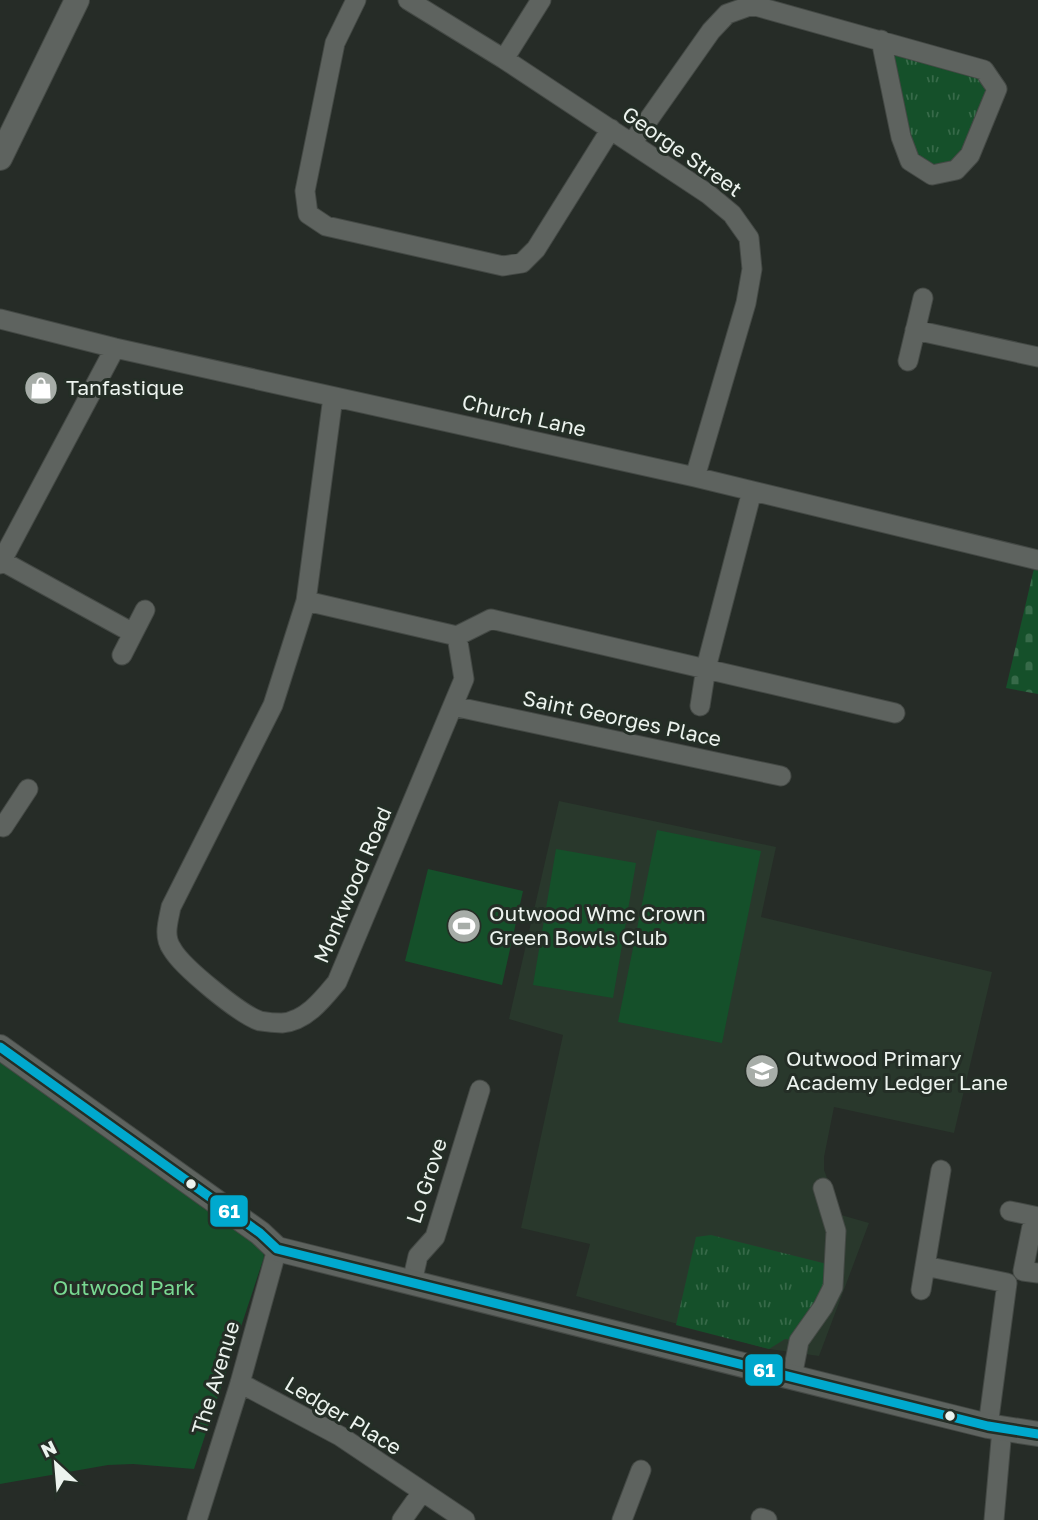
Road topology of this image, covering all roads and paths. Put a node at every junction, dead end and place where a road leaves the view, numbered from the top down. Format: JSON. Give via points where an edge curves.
{"nodes":[{"id":1,"x":77,"y":0,"type":"edge"},
{"id":2,"x":356,"y":0,"type":"edge"},
{"id":3,"x":408,"y":0,"type":"edge"},
{"id":4,"x":541,"y":0,"type":"edge"},
{"id":5,"x":881,"y":40,"type":"junction"},
{"id":6,"x":504,"y":59,"type":"junction"},
{"id":7,"x":8,"y":121,"type":"edge"},
{"id":8,"x":611,"y":129,"type":"junction"},
{"id":9,"x":632,"y":143,"type":"junction"},
{"id":10,"x":0,"y":158,"type":"edge"},
{"id":11,"x":923,"y":298,"type":"dead end"},
{"id":12,"x":0,"y":319,"type":"edge"},
{"id":13,"x":915,"y":330,"type":"junction"},
{"id":14,"x":116,"y":348,"type":"junction"},
{"id":15,"x":1038,"y":357,"type":"edge"},
{"id":16,"x":908,"y":361,"type":"dead end"},
{"id":17,"x":333,"y":397,"type":"junction"},
{"id":18,"x":695,"y":477,"type":"junction"},
{"id":19,"x":752,"y":491,"type":"junction"},
{"id":20,"x":1038,"y":560,"type":"edge"},
{"id":21,"x":1,"y":563,"type":"edge"},
{"id":22,"x":306,"y":601,"type":"junction"},
{"id":23,"x":145,"y":611,"type":"dead end"},
{"id":24,"x":133,"y":633,"type":"junction"},
{"id":25,"x":457,"y":636,"type":"junction"},
{"id":26,"x":121,"y":655,"type":"dead end"},
{"id":27,"x":706,"y":668,"type":"junction"},
{"id":28,"x":453,"y":706,"type":"junction"},
{"id":29,"x":700,"y":706,"type":"dead end"},
{"id":30,"x":895,"y":713,"type":"dead end"},
{"id":31,"x":781,"y":776,"type":"dead end"},
{"id":32,"x":28,"y":789,"type":"dead end"},
{"id":33,"x":7,"y":803,"type":"edge"},
{"id":34,"x":3,"y":827,"type":"dead end"},
{"id":35,"x":0,"y":1047,"type":"edge"},
{"id":36,"x":480,"y":1090,"type":"dead end"},
{"id":37,"x":941,"y":1170,"type":"dead end"},
{"id":38,"x":823,"y":1188,"type":"dead end"},
{"id":39,"x":1010,"y":1211,"type":"dead end"},
{"id":40,"x":277,"y":1249,"type":"junction"},
{"id":41,"x":925,"y":1266,"type":"junction"},
{"id":42,"x":1038,"y":1273,"type":"edge"},
{"id":43,"x":412,"y":1283,"type":"junction"},
{"id":44,"x":921,"y":1290,"type":"dead end"},
{"id":45,"x":792,"y":1377,"type":"junction"},
{"id":46,"x":240,"y":1383,"type":"junction"},
{"id":47,"x":995,"y":1428,"type":"junction"},
{"id":48,"x":1038,"y":1434,"type":"edge"},
{"id":49,"x":641,"y":1471,"type":"dead end"},
{"id":50,"x":422,"y":1492,"type":"junction"},
{"id":51,"x":197,"y":1520,"type":"edge"},
{"id":52,"x":402,"y":1520,"type":"edge"},
{"id":53,"x":465,"y":1520,"type":"edge"},
{"id":54,"x":622,"y":1520,"type":"edge"},
{"id":55,"x":993,"y":1520,"type":"edge"}],
"edges":[{"from":1,"to":7,"type":"street"},
{"from":2,"to":8,"type":"street","via":[[335,43],[305,191],[308,214],[326,226],[503,266],[522,263],[536,249]]},
{"from":3,"to":6,"type":"street","name":"George Street"},
{"from":4,"to":6,"type":"street"},
{"from":5,"to":5,"type":"street","via":[[984,70],[997,89],[970,155],[956,170],[932,175],[910,161]]},
{"from":5,"to":9,"type":"street","via":[[752,5],[727,14]]},
{"from":6,"to":8,"type":"street","name":"George Street"},
{"from":7,"to":10,"type":"street"},
{"from":8,"to":9,"type":"street","name":"George Street"},
{"from":9,"to":18,"type":"street","name":"George Street","via":[[709,194],[732,214],[749,238],[752,269],[746,303]]},
{"from":11,"to":13,"type":"street"},
{"from":12,"to":14,"type":"street","name":"Church Lane"},
{"from":13,"to":15,"type":"street"},
{"from":13,"to":16,"type":"street"},
{"from":14,"to":17,"type":"street","name":"Church Lane"},
{"from":14,"to":21,"type":"street"},
{"from":17,"to":18,"type":"street","name":"Church Lane"},
{"from":17,"to":22,"type":"street","name":"Monkwood Road"},
{"from":18,"to":19,"type":"street","name":"Church Lane"},
{"from":19,"to":20,"type":"street","name":"Church Lane"},
{"from":19,"to":27,"type":"street"},
{"from":21,"to":24,"type":"street"},
{"from":22,"to":25,"type":"street"},
{"from":22,"to":28,"type":"street","name":"Monkwood Road","via":[[273,705],[171,908],[166,930],[171,948],[189,970],[224,998],[259,1021],[284,1023],[311,1011],[337,982]]},
{"from":23,"to":24,"type":"street"},
{"from":24,"to":26,"type":"street"},
{"from":25,"to":27,"type":"street","via":[[491,619]]},
{"from":25,"to":28,"type":"street","name":"Monkwood Road","via":[[464,679]]},
{"from":27,"to":29,"type":"street"},
{"from":27,"to":30,"type":"street"},
{"from":28,"to":31,"type":"street","name":"Saint Georges Place"},
{"from":32,"to":33,"type":"street"},
{"from":33,"to":34,"type":"street"},
{"from":35,"to":40,"type":"street"},
{"from":36,"to":43,"type":"street","name":"Lo Grove","via":[[435,1237],[418,1256]]},
{"from":37,"to":41,"type":"street"},
{"from":38,"to":45,"type":"street","via":[[836,1231],[833,1287],[799,1341]]},
{"from":39,"to":42,"type":"street","via":[[1034,1216],[1023,1271]]},
{"from":40,"to":43,"type":"street"},
{"from":40,"to":46,"type":"street","name":"The Avenue"},
{"from":41,"to":44,"type":"street"},
{"from":41,"to":47,"type":"street","via":[[1007,1283]]},
{"from":43,"to":45,"type":"street"},
{"from":45,"to":47,"type":"street"},
{"from":46,"to":50,"type":"street","name":"Ledger Place","via":[[340,1436]]},
{"from":46,"to":51,"type":"street","name":"The Avenue"},
{"from":47,"to":48,"type":"street"},
{"from":47,"to":55,"type":"street"},
{"from":49,"to":54,"type":"street"},
{"from":50,"to":52,"type":"street"},
{"from":50,"to":53,"type":"street","name":"Ledger Place"}]}
